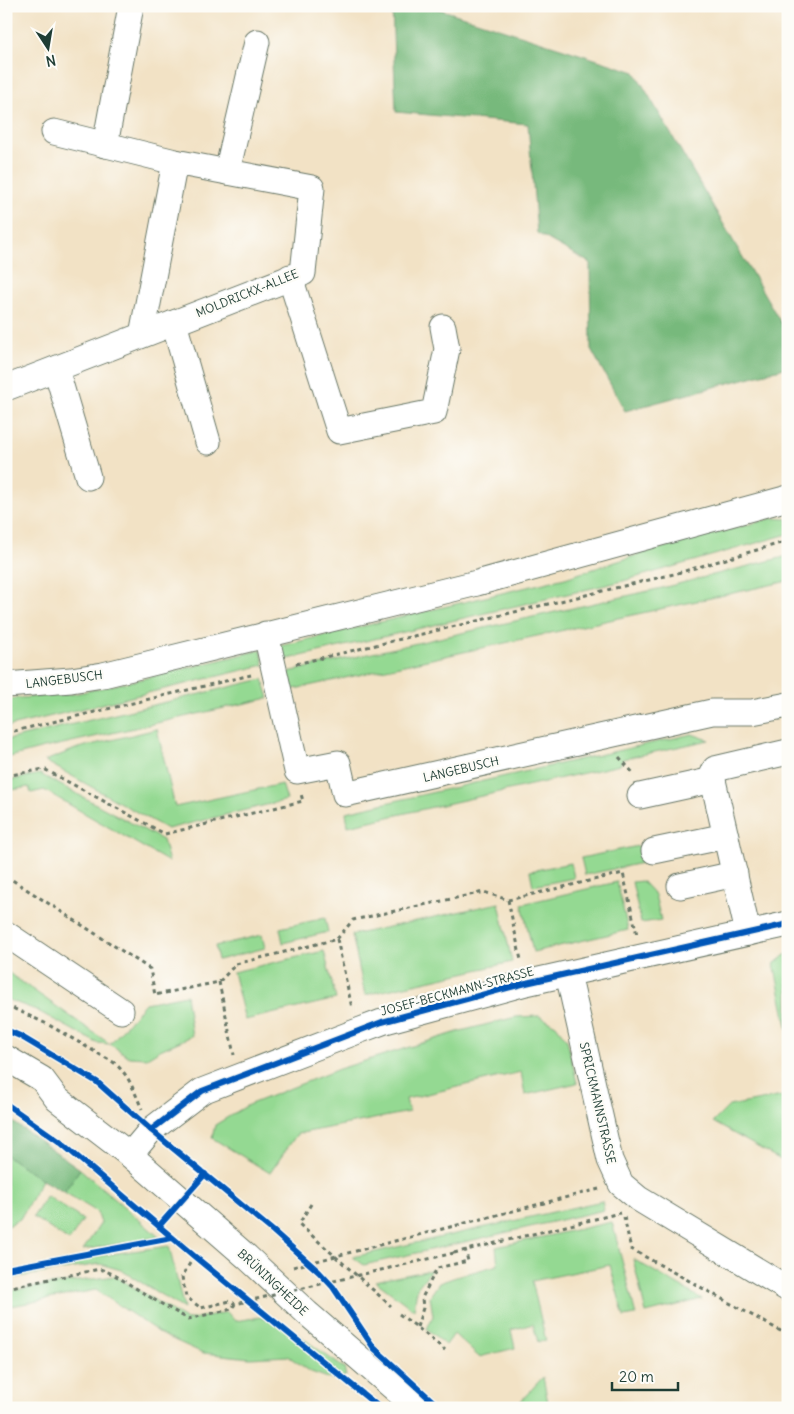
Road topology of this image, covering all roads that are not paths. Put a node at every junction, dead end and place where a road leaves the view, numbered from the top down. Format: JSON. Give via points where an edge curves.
{"nodes":[{"id":1,"x":131,"y":6,"type":"edge"},
{"id":2,"x":257,"y":42,"type":"dead end"},
{"id":3,"x":54,"y":132,"type":"dead end"},
{"id":4,"x":106,"y":145,"type":"junction"},
{"id":5,"x":175,"y":162,"type":"junction"},
{"id":6,"x":227,"y":172,"type":"junction"},
{"id":7,"x":290,"y":278,"type":"junction"},
{"id":8,"x":174,"y":323,"type":"junction"},
{"id":9,"x":443,"y":328,"type":"dead end"},
{"id":10,"x":142,"y":335,"type":"junction"},
{"id":11,"x":56,"y":369,"type":"junction"},
{"id":12,"x":6,"y":388,"type":"edge"},
{"id":13,"x":208,"y":442,"type":"dead end"},
{"id":14,"x":88,"y":477,"type":"dead end"},
{"id":15,"x":788,"y":498,"type":"edge"},
{"id":16,"x":266,"y":634,"type":"junction"},
{"id":17,"x":6,"y":685,"type":"edge"},
{"id":18,"x":788,"y":704,"type":"edge"},
{"id":19,"x":788,"y":752,"type":"edge"},
{"id":20,"x":713,"y":780,"type":"junction"},
{"id":21,"x":640,"y":796,"type":"dead end"},
{"id":22,"x":726,"y":836,"type":"junction"},
{"id":23,"x":654,"y":851,"type":"dead end"},
{"id":24,"x":735,"y":874,"type":"junction"},
{"id":25,"x":680,"y":886,"type":"dead end"},
{"id":26,"x":788,"y":924,"type":"edge"},
{"id":27,"x":748,"y":933,"type":"junction"},
{"id":28,"x":6,"y":934,"type":"edge"},
{"id":29,"x":568,"y":974,"type":"junction"},
{"id":30,"x":121,"y":1011,"type":"dead end"},
{"id":31,"x":6,"y":1058,"type":"edge"},
{"id":32,"x":6,"y":1079,"type":"edge"},
{"id":33,"x":57,"y":1099,"type":"junction"},
{"id":34,"x":130,"y":1156,"type":"junction"},
{"id":35,"x":788,"y":1289,"type":"edge"},
{"id":36,"x":417,"y":1408,"type":"edge"}],
"edges":[{"from":1,"to":4,"type":"street"},
{"from":2,"to":6,"type":"street"},
{"from":3,"to":4,"type":"street","name":"MOLDRICKX-ALLEE"},
{"from":4,"to":5,"type":"street","name":"MOLDRICKX-ALLEE"},
{"from":5,"to":6,"type":"street","name":"MOLDRICKX-ALLEE"},
{"from":5,"to":10,"type":"street"},
{"from":6,"to":7,"type":"street","name":"MOLDRICKX-ALLEE","via":[[312,188],[303,272]]},
{"from":7,"to":8,"type":"street","name":"MOLDRICKX-ALLEE"},
{"from":7,"to":9,"type":"street","via":[[340,431],[434,412],[447,349]]},
{"from":8,"to":10,"type":"street","name":"MOLDRICKX-ALLEE"},
{"from":8,"to":13,"type":"street"},
{"from":10,"to":11,"type":"street","name":"MOLDRICKX-ALLEE"},
{"from":11,"to":12,"type":"street","name":"MOLDRICKX-ALLEE"},
{"from":11,"to":14,"type":"street"},
{"from":15,"to":16,"type":"street","name":"LANGEBUSCH","via":[[477,583]]},
{"from":16,"to":17,"type":"street","name":"LANGEBUSCH","via":[[103,675]]},
{"from":16,"to":18,"type":"street","name":"LANGEBUSCH","via":[[297,771],[338,763],[345,794],[712,712],[752,712]]},
{"from":19,"to":20,"type":"street","via":[[715,770]]},
{"from":20,"to":21,"type":"street"},
{"from":20,"to":22,"type":"street"},
{"from":22,"to":23,"type":"street"},
{"from":22,"to":24,"type":"street"},
{"from":24,"to":25,"type":"street"},
{"from":24,"to":27,"type":"street"},
{"from":26,"to":27,"type":"street","name":"JOSEF-BECKMANN-STRASSE"},
{"from":27,"to":29,"type":"street","name":"JOSEF-BECKMANN-STRASSE"},
{"from":28,"to":30,"type":"street"},
{"from":29,"to":34,"type":"street","name":"JOSEF-BECKMANN-STRASSE","via":[[382,1022],[202,1092],[151,1130]]},
{"from":29,"to":35,"type":"street","name":"SPRICKMANNSTRASSE","via":[[610,1160],[621,1184],[639,1199]]},
{"from":31,"to":33,"type":"street","via":[[42,1080]]},
{"from":32,"to":33,"type":"street","via":[[30,1092]]},
{"from":33,"to":34,"type":"street","name":"BRÜNINGHEIDE"},
{"from":34,"to":36,"type":"street","name":"BRÜNINGHEIDE"}]}
